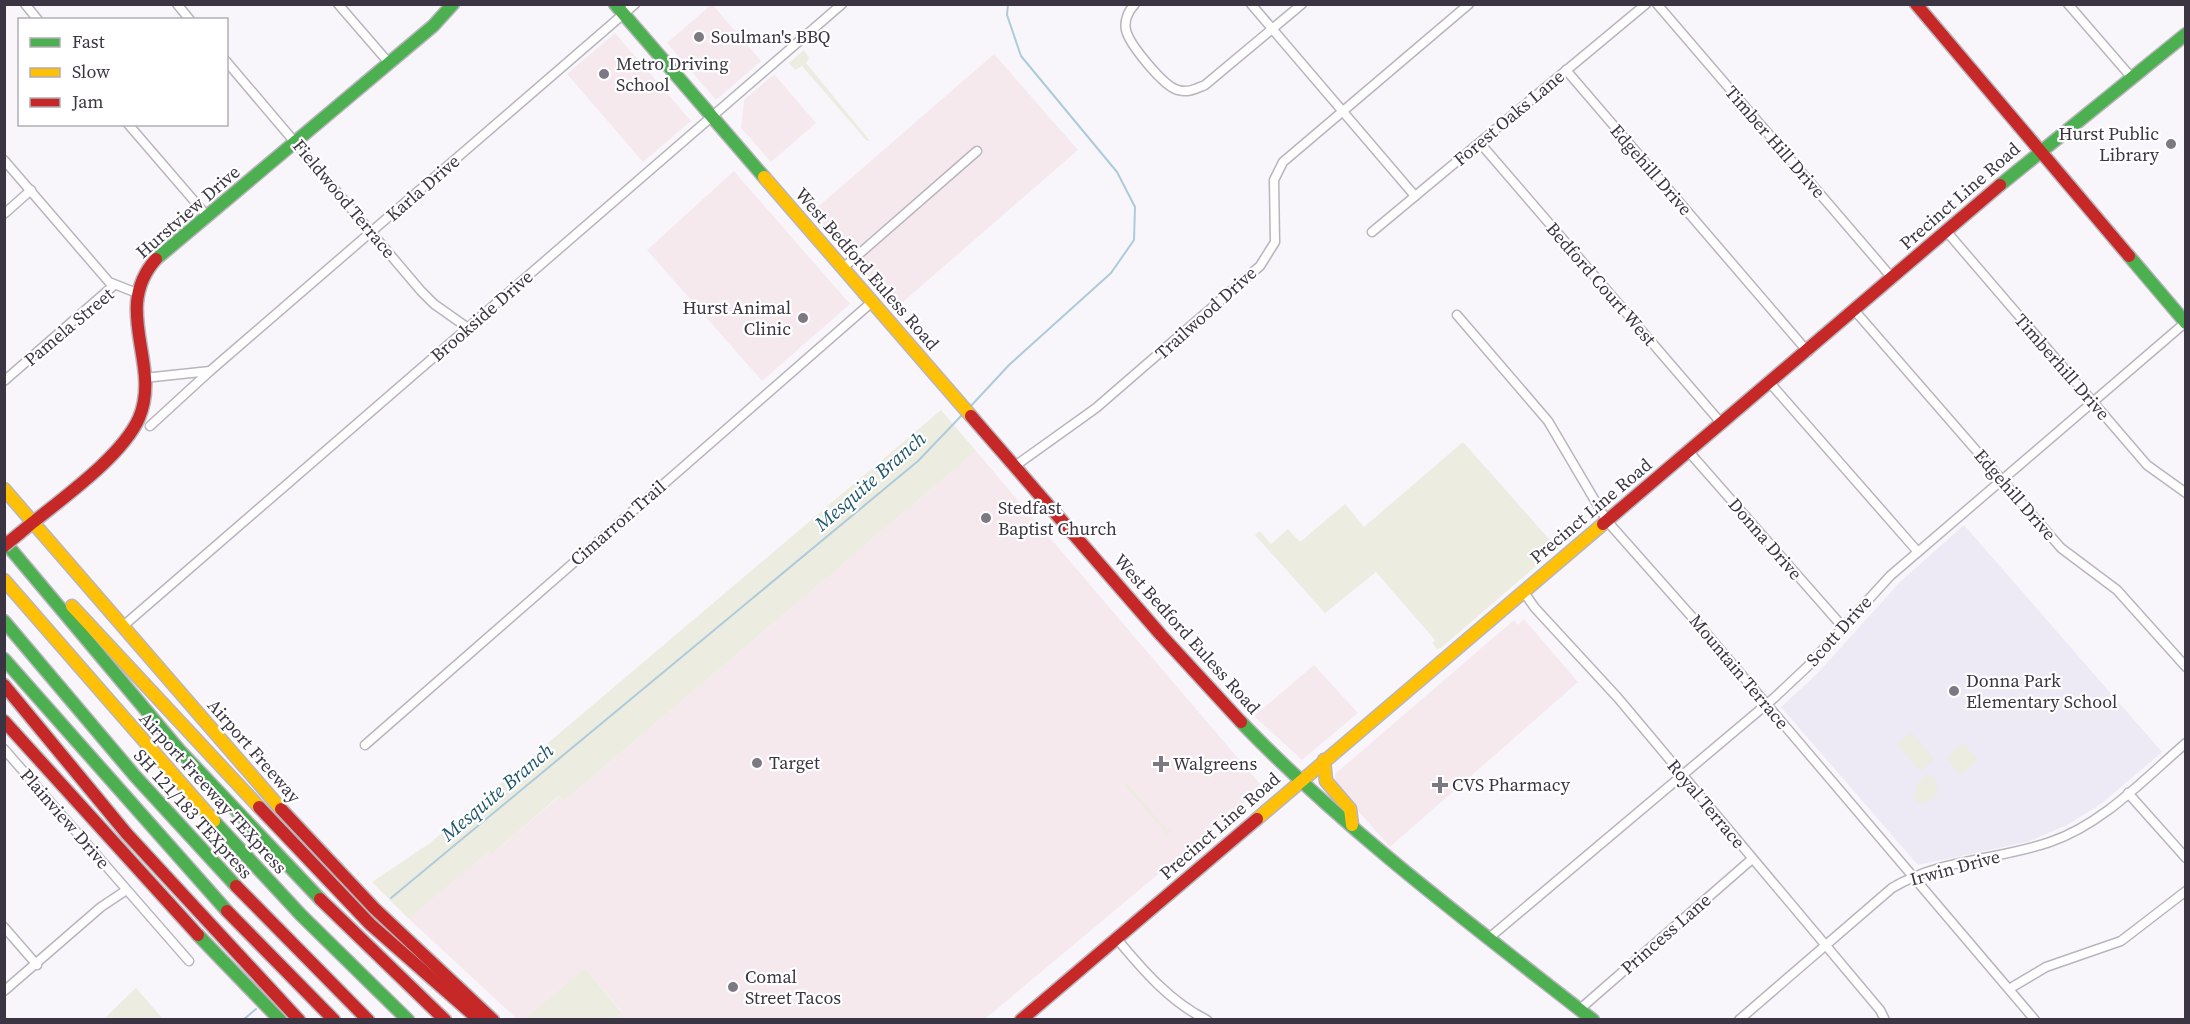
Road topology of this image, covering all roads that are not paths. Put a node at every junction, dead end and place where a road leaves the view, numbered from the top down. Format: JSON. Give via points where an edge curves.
{"nodes":[{"id":1,"x":25,"y":4,"type":"edge"},
{"id":2,"x":177,"y":4,"type":"edge"},
{"id":3,"x":338,"y":4,"type":"edge"},
{"id":4,"x":453,"y":4,"type":"edge"},
{"id":5,"x":615,"y":4,"type":"edge"},
{"id":6,"x":635,"y":4,"type":"edge"},
{"id":7,"x":842,"y":4,"type":"edge"},
{"id":8,"x":1135,"y":4,"type":"edge"},
{"id":9,"x":1251,"y":4,"type":"edge"},
{"id":10,"x":1302,"y":4,"type":"edge"},
{"id":11,"x":1469,"y":4,"type":"edge"},
{"id":12,"x":1646,"y":4,"type":"edge"},
{"id":13,"x":1657,"y":4,"type":"edge"},
{"id":14,"x":1916,"y":4,"type":"edge"},
{"id":15,"x":2068,"y":4,"type":"edge"},
{"id":16,"x":624,"y":15,"type":"junction"},
{"id":17,"x":36,"y":18,"type":"edge"},
{"id":18,"x":188,"y":18,"type":"edge"},
{"id":19,"x":1273,"y":29,"type":"junction"},
{"id":20,"x":2186,"y":34,"type":"edge"},
{"id":21,"x":228,"y":63,"type":"edge"},
{"id":22,"x":389,"y":63,"type":"junction"},
{"id":23,"x":1566,"y":70,"type":"junction"},
{"id":24,"x":2132,"y":78,"type":"junction"},
{"id":25,"x":1343,"y":111,"type":"junction"},
{"id":26,"x":712,"y":117,"type":"junction"},
{"id":27,"x":130,"y":126,"type":"edge"},
{"id":28,"x":297,"y":142,"type":"junction"},
{"id":29,"x":1480,"y":143,"type":"junction"},
{"id":30,"x":977,"y":151,"type":"dead end"},
{"id":31,"x":2040,"y":151,"type":"junction"},
{"id":32,"x":4,"y":160,"type":"edge"},
{"id":33,"x":31,"y":190,"type":"junction"},
{"id":34,"x":1415,"y":196,"type":"junction"},
{"id":35,"x":4,"y":214,"type":"edge"},
{"id":36,"x":208,"y":217,"type":"junction"},
{"id":37,"x":372,"y":232,"type":"junction"},
{"id":38,"x":1372,"y":232,"type":"dead end"},
{"id":39,"x":1947,"y":232,"type":"junction"},
{"id":40,"x":843,"y":268,"type":"junction"},
{"id":41,"x":1893,"y":279,"type":"junction"},
{"id":42,"x":113,"y":286,"type":"junction"},
{"id":43,"x":137,"y":293,"type":"junction"},
{"id":44,"x":872,"y":302,"type":"junction"},
{"id":45,"x":1855,"y":311,"type":"junction"},
{"id":46,"x":1457,"y":315,"type":"dead end"},
{"id":47,"x":2185,"y":322,"type":"edge"},
{"id":48,"x":468,"y":328,"type":"junction"},
{"id":49,"x":1808,"y":352,"type":"junction"},
{"id":50,"x":210,"y":371,"type":"junction"},
{"id":51,"x":144,"y":378,"type":"junction"},
{"id":52,"x":4,"y":381,"type":"edge"},
{"id":53,"x":1770,"y":383,"type":"junction"},
{"id":54,"x":2093,"y":402,"type":"junction"},
{"id":55,"x":1722,"y":424,"type":"junction"},
{"id":56,"x":150,"y":426,"type":"dead end"},
{"id":57,"x":1689,"y":452,"type":"junction"},
{"id":58,"x":1015,"y":466,"type":"junction"},
{"id":59,"x":2002,"y":480,"type":"junction"},
{"id":60,"x":4,"y":489,"type":"edge"},
{"id":61,"x":2186,"y":493,"type":"edge"},
{"id":62,"x":1607,"y":521,"type":"junction"},
{"id":63,"x":33,"y":522,"type":"junction"},
{"id":64,"x":4,"y":541,"type":"edge"},
{"id":65,"x":4,"y":546,"type":"edge"},
{"id":66,"x":1918,"y":552,"type":"junction"},
{"id":67,"x":33,"y":574,"type":"junction"},
{"id":68,"x":4,"y":579,"type":"edge"},
{"id":69,"x":1523,"y":591,"type":"junction"},
{"id":70,"x":4,"y":621,"type":"edge"},
{"id":71,"x":1842,"y":626,"type":"junction"},
{"id":72,"x":122,"y":627,"type":"junction"},
{"id":73,"x":4,"y":659,"type":"edge"},
{"id":74,"x":2186,"y":667,"type":"edge"},
{"id":75,"x":4,"y":685,"type":"edge"},
{"id":76,"x":1766,"y":705,"type":"junction"},
{"id":77,"x":4,"y":721,"type":"edge"},
{"id":78,"x":2186,"y":743,"type":"edge"},
{"id":79,"x":364,"y":745,"type":"dead end"},
{"id":80,"x":4,"y":749,"type":"edge"},
{"id":81,"x":1324,"y":760,"type":"junction"},
{"id":82,"x":1681,"y":776,"type":"junction"},
{"id":83,"x":1300,"y":781,"type":"junction"},
{"id":84,"x":2128,"y":793,"type":"junction"},
{"id":85,"x":1352,"y":825,"type":"junction"},
{"id":86,"x":2186,"y":858,"type":"edge"},
{"id":87,"x":1752,"y":859,"type":"junction"},
{"id":88,"x":1914,"y":876,"type":"junction"},
{"id":89,"x":125,"y":891,"type":"junction"},
{"id":90,"x":2186,"y":891,"type":"edge"},
{"id":91,"x":4,"y":927,"type":"edge"},
{"id":92,"x":1489,"y":938,"type":"junction"},
{"id":93,"x":1117,"y":939,"type":"junction"},
{"id":94,"x":1826,"y":944,"type":"junction"},
{"id":95,"x":189,"y":961,"type":"dead end"},
{"id":96,"x":37,"y":964,"type":"junction"},
{"id":97,"x":2009,"y":989,"type":"junction"},
{"id":98,"x":4,"y":991,"type":"edge"},
{"id":99,"x":1580,"y":1009,"type":"junction"},
{"id":100,"x":1027,"y":1018,"type":"edge"},
{"id":101,"x":280,"y":1020,"type":"edge"},
{"id":102,"x":299,"y":1020,"type":"edge"},
{"id":103,"x":334,"y":1020,"type":"edge"},
{"id":104,"x":368,"y":1020,"type":"edge"},
{"id":105,"x":408,"y":1020,"type":"edge"},
{"id":106,"x":445,"y":1020,"type":"edge"},
{"id":107,"x":479,"y":1020,"type":"edge"},
{"id":108,"x":493,"y":1020,"type":"edge"},
{"id":109,"x":1207,"y":1020,"type":"edge"},
{"id":110,"x":1593,"y":1020,"type":"edge"},
{"id":111,"x":1739,"y":1020,"type":"edge"},
{"id":112,"x":1885,"y":1020,"type":"edge"},
{"id":113,"x":2035,"y":1020,"type":"edge"}],
"edges":[{"from":1,"to":17,"type":"street"},
{"from":2,"to":18,"type":"street"},
{"from":3,"to":22,"type":"street"},
{"from":4,"to":22,"type":"main road","name":"Hurstview Drive"},
{"from":5,"to":16,"type":"main road","name":"West Bedford Euless Road"},
{"from":6,"to":16,"type":"street","name":"Karla Drive"},
{"from":7,"to":26,"type":"street","name":"Brookside Drive"},
{"from":8,"to":19,"type":"street","via":[[1126,18],[1126,31],[1148,63],[1175,90],[1190,92],[1205,85]]},
{"from":9,"to":19,"type":"street"},
{"from":10,"to":19,"type":"street"},
{"from":11,"to":25,"type":"street","name":"Trailwood Drive"},
{"from":12,"to":23,"type":"street","name":"Forest Oaks Lane"},
{"from":13,"to":41,"type":"street","name":"Timber Hill Drive"},
{"from":14,"to":31,"type":"main road"},
{"from":15,"to":24,"type":"street"},
{"from":16,"to":26,"type":"main road","name":"West Bedford Euless Road"},
{"from":16,"to":37,"type":"street","name":"Karla Drive"},
{"from":19,"to":25,"type":"street"},
{"from":20,"to":24,"type":"main road","name":"Precinct Line Road"},
{"from":21,"to":28,"type":"street","name":"Fieldwood Terrace"},
{"from":22,"to":28,"type":"main road","name":"Hurstview Drive"},
{"from":23,"to":29,"type":"street","name":"Forest Oaks Lane"},
{"from":23,"to":49,"type":"street","name":"Edgehill Drive"},
{"from":24,"to":31,"type":"main road","name":"Precinct Line Road"},
{"from":25,"to":34,"type":"street"},
{"from":25,"to":58,"type":"street","name":"Trailwood Drive","via":[[1277,170],[1275,242],[1260,266],[1096,408]]},
{"from":26,"to":40,"type":"main road","name":"West Bedford Euless Road"},
{"from":26,"to":48,"type":"street","name":"Brookside Drive"},
{"from":27,"to":36,"type":"street"},
{"from":28,"to":36,"type":"main road","name":"Hurstview Drive"},
{"from":28,"to":37,"type":"street","name":"Fieldwood Terrace"},
{"from":29,"to":34,"type":"street","name":"Forest Oaks Lane"},
{"from":29,"to":55,"type":"street","name":"Bedford Court West"},
{"from":30,"to":40,"type":"street"},
{"from":31,"to":39,"type":"main road","name":"Precinct Line Road"},
{"from":31,"to":47,"type":"main road"},
{"from":32,"to":33,"type":"street"},
{"from":33,"to":35,"type":"street"},
{"from":33,"to":42,"type":"street"},
{"from":34,"to":38,"type":"street","name":"Forest Oaks Lane"},
{"from":36,"to":43,"type":"main road","name":"Hurstview Drive","via":[[159,256],[140,281]]},
{"from":37,"to":48,"type":"street","name":"Fieldwood Terrace","via":[[434,304]]},
{"from":37,"to":50,"type":"street","name":"Karla Drive"},
{"from":39,"to":41,"type":"main road","name":"Precinct Line Road"},
{"from":39,"to":54,"type":"street","name":"Timberhill Drive"},
{"from":40,"to":44,"type":"main road","name":"West Bedford Euless Road"},
{"from":41,"to":45,"type":"main road","name":"Precinct Line Road"},
{"from":42,"to":43,"type":"street","name":"Pamela Street"},
{"from":42,"to":52,"type":"street","name":"Pamela Street"},
{"from":43,"to":51,"type":"main road"},
{"from":44,"to":58,"type":"main road","name":"West Bedford Euless Road"},
{"from":44,"to":79,"type":"street","name":"Cimarron Trail"},
{"from":45,"to":49,"type":"main road","name":"Precinct Line Road"},
{"from":45,"to":59,"type":"street","name":"Edgehill Drive"},
{"from":46,"to":62,"type":"street","name":"Mountain Terrace","via":[[1548,421]]},
{"from":47,"to":54,"type":"street","name":"Scott Drive"},
{"from":48,"to":72,"type":"street","name":"Brookside Drive"},
{"from":49,"to":53,"type":"main road","name":"Precinct Line Road"},
{"from":50,"to":51,"type":"street"},
{"from":50,"to":56,"type":"street","name":"Karla Drive"},
{"from":51,"to":63,"type":"main road","via":[[143,405],[130,434]]},
{"from":53,"to":55,"type":"main road","name":"Precinct Line Road"},
{"from":53,"to":66,"type":"street"},
{"from":54,"to":59,"type":"street","name":"Scott Drive"},
{"from":54,"to":61,"type":"street","name":"Timberhill Drive","via":[[2147,465]]},
{"from":55,"to":57,"type":"main road","name":"Precinct Line Road"},
{"from":57,"to":62,"type":"main road","name":"Precinct Line Road"},
{"from":57,"to":71,"type":"street","name":"Donna Drive"},
{"from":58,"to":83,"type":"main road","name":"West Bedford Euless Road","via":[[1206,686]]},
{"from":59,"to":66,"type":"street","name":"Scott Drive"},
{"from":59,"to":74,"type":"street","name":"Edgehill Drive","via":[[2061,548],[2117,590]]},
{"from":60,"to":63,"type":"main road","name":"Airport Freeway"},
{"from":62,"to":69,"type":"main road","name":"Precinct Line Road"},
{"from":62,"to":76,"type":"street","name":"Mountain Terrace"},
{"from":63,"to":65,"type":"main road","bridge":true},
{"from":63,"to":72,"type":"main road","name":"Airport Freeway"},
{"from":64,"to":67,"type":"main road"},
{"from":66,"to":71,"type":"street","name":"Scott Drive"},
{"from":67,"to":106,"type":"main road","via":[[181,752],[269,847]]},
{"from":67,"to":107,"type":"main road","via":[[59,590],[370,924]]},
{"from":68,"to":105,"type":"main road","name":"Airport Freeway TEXpress","via":[[217,827]]},
{"from":69,"to":81,"type":"main road","name":"Precinct Line Road"},
{"from":69,"to":82,"type":"street","name":"Royal Terrace"},
{"from":70,"to":104,"type":"main road","name":"SH 121/183 TEXpress","via":[[201,851]]},
{"from":71,"to":76,"type":"street","name":"Scott Drive","via":[[1796,679]]},
{"from":72,"to":108,"type":"main road","name":"Airport Freeway","via":[[355,889]]},
{"from":73,"to":103,"type":"main road","via":[[211,895]]},
{"from":75,"to":102,"type":"main road","via":[[119,825]]},
{"from":76,"to":82,"type":"street","name":"Scott Drive"},
{"from":76,"to":88,"type":"street","name":"Mountain Terrace"},
{"from":77,"to":101,"type":"main road","via":[[159,894]]},
{"from":78,"to":84,"type":"street","name":"Irwin Drive"},
{"from":80,"to":89,"type":"street","name":"Plainview Drive"},
{"from":81,"to":83,"type":"main road","name":"Precinct Line Road"},
{"from":81,"to":85,"type":"main road","via":[[1326,781],[1350,809]]},
{"from":82,"to":87,"type":"street","name":"Royal Terrace"},
{"from":82,"to":92,"type":"street","name":"Scott Drive"},
{"from":83,"to":85,"type":"main road","name":"West Bedford Euless Road"},
{"from":83,"to":93,"type":"main road","name":"Precinct Line Road"},
{"from":84,"to":86,"type":"street"},
{"from":84,"to":88,"type":"street","name":"Irwin Drive","via":[[2069,835]]},
{"from":85,"to":92,"type":"main road","name":"West Bedford Euless Road"},
{"from":87,"to":94,"type":"street","name":"Royal Terrace"},
{"from":87,"to":99,"type":"street","name":"Princess Lane"},
{"from":88,"to":94,"type":"street","name":"Irwin Drive","via":[[1892,888]]},
{"from":88,"to":97,"type":"street","name":"Mountain Terrace"},
{"from":89,"to":95,"type":"street","name":"Plainview Drive"},
{"from":89,"to":96,"type":"street","via":[[101,907]]},
{"from":90,"to":97,"type":"street","via":[[2121,941],[2046,967]]},
{"from":91,"to":96,"type":"street"},
{"from":92,"to":99,"type":"main road","name":"West Bedford Euless Road"},
{"from":93,"to":100,"type":"main road","name":"Precinct Line Road"},
{"from":93,"to":109,"type":"street","via":[[1174,998]]},
{"from":94,"to":111,"type":"street","name":"Irwin Drive"},
{"from":94,"to":112,"type":"street","name":"Royal Terrace"},
{"from":96,"to":98,"type":"street"},
{"from":97,"to":113,"type":"street","name":"Mountain Terrace"},
{"from":99,"to":110,"type":"main road","name":"West Bedford Euless Road"}]}
